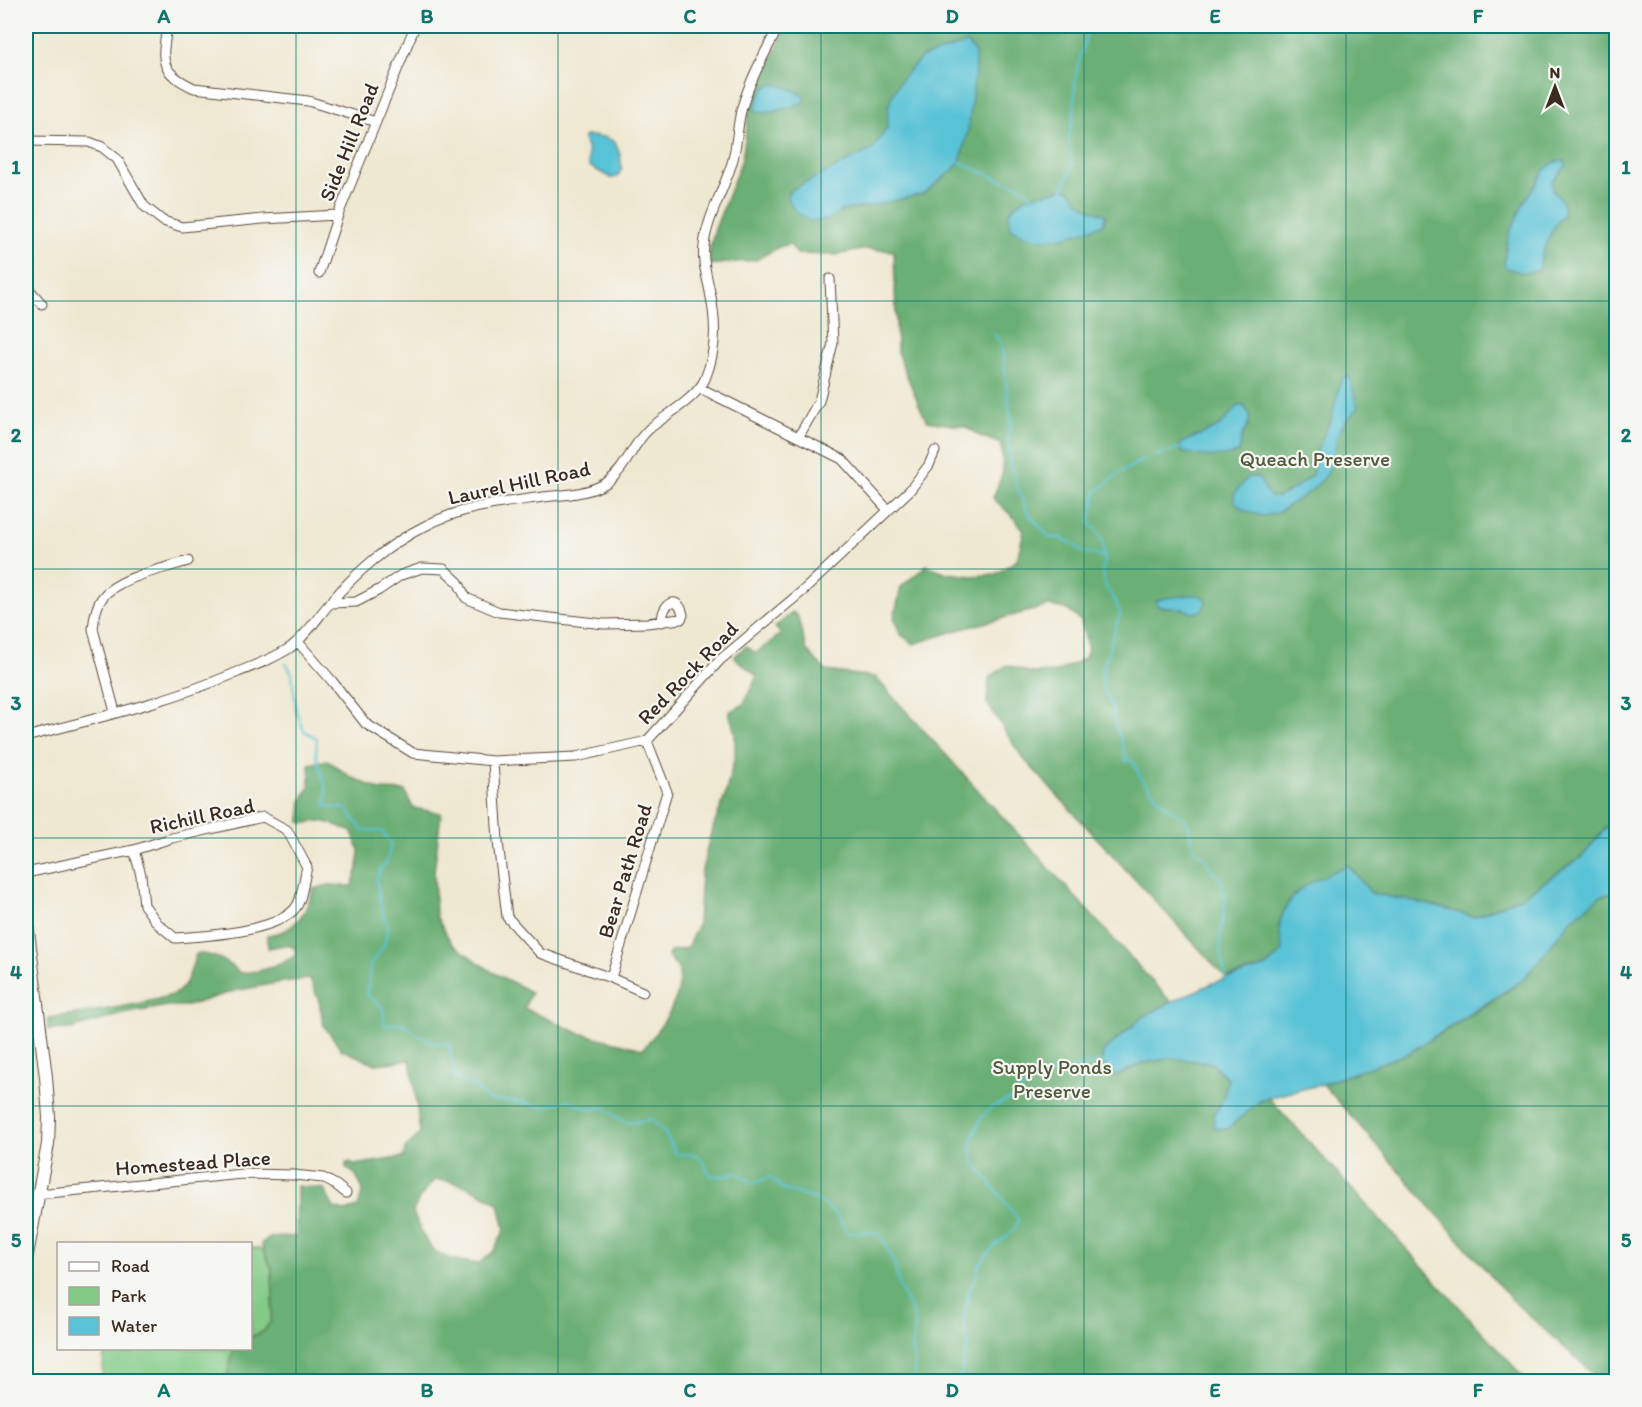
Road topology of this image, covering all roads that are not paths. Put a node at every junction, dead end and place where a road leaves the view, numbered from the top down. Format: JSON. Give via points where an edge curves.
{"nodes":[{"id":1,"x":167,"y":26,"type":"edge"},
{"id":2,"x":415,"y":26,"type":"edge"},
{"id":3,"x":779,"y":26,"type":"edge"},
{"id":4,"x":376,"y":122,"type":"junction"},
{"id":5,"x":26,"y":141,"type":"edge"},
{"id":6,"x":338,"y":215,"type":"junction"},
{"id":7,"x":319,"y":273,"type":"dead end"},
{"id":8,"x":830,"y":279,"type":"dead end"},
{"id":9,"x":26,"y":286,"type":"edge"},
{"id":10,"x":42,"y":304,"type":"dead end"},
{"id":11,"x":700,"y":388,"type":"junction"},
{"id":12,"x":799,"y":436,"type":"junction"},
{"id":13,"x":935,"y":451,"type":"dead end"},
{"id":14,"x":888,"y":510,"type":"junction"},
{"id":15,"x":188,"y":561,"type":"dead end"},
{"id":16,"x":330,"y":603,"type":"junction"},
{"id":17,"x":662,"y":622,"type":"dead end"},
{"id":18,"x":298,"y":642,"type":"junction"},
{"id":19,"x":115,"y":712,"type":"junction"},
{"id":20,"x":26,"y":736,"type":"edge"},
{"id":21,"x":647,"y":741,"type":"junction"},
{"id":22,"x":493,"y":761,"type":"junction"},
{"id":23,"x":134,"y":850,"type":"junction"},
{"id":24,"x":26,"y":873,"type":"edge"},
{"id":25,"x":26,"y":915,"type":"edge"},
{"id":26,"x":611,"y":978,"type":"junction"},
{"id":27,"x":643,"y":992,"type":"dead end"},
{"id":28,"x":346,"y":1193,"type":"dead end"},
{"id":29,"x":39,"y":1194,"type":"junction"},
{"id":30,"x":26,"y":1260,"type":"edge"}],
"edges":[{"from":1,"to":4,"type":"street","via":[[163,54],[168,72],[194,88],[308,101]]},
{"from":2,"to":4,"type":"street","name":"Side Hill Road"},
{"from":3,"to":11,"type":"street","via":[[741,111],[733,161],[707,229],[704,261],[715,336]]},
{"from":4,"to":6,"type":"street","name":"Side Hill Road"},
{"from":5,"to":6,"type":"street","via":[[89,142],[102,147],[117,159],[144,206],[163,221],[182,226]]},
{"from":6,"to":7,"type":"street","name":"Side Hill Road"},
{"from":8,"to":12,"type":"street","via":[[833,343],[819,400]]},
{"from":9,"to":10,"type":"street"},
{"from":11,"to":12,"type":"street"},
{"from":11,"to":16,"type":"street","name":"Laurel Hill Road","via":[[642,435],[624,466],[605,483],[581,492],[484,505],[446,516],[385,552]]},
{"from":12,"to":14,"type":"street","via":[[842,459]]},
{"from":13,"to":14,"type":"street","name":"Red Rock Road","via":[[910,490]]},
{"from":14,"to":21,"type":"street","name":"Red Rock Road","via":[[805,590],[720,660]]},
{"from":15,"to":19,"type":"street","via":[[125,580],[101,599],[93,629]]},
{"from":16,"to":17,"type":"street","via":[[356,603],[401,575],[422,568],[444,569],[458,582],[466,598],[499,612],[604,624]]},
{"from":16,"to":18,"type":"street","name":"Laurel Hill Road"},
{"from":18,"to":19,"type":"street","name":"Laurel Hill Road","via":[[220,680]]},
{"from":18,"to":22,"type":"street","name":"Red Rock Road","via":[[366,724],[413,753]]},
{"from":19,"to":20,"type":"street","name":"Laurel Hill Road"},
{"from":21,"to":22,"type":"street","name":"Red Rock Road","via":[[576,757]]},
{"from":21,"to":26,"type":"street","name":"Bear Path Road","via":[[667,792]]},
{"from":22,"to":26,"type":"street","via":[[507,917],[540,953]]},
{"from":23,"to":23,"type":"street","name":"Richill Road","via":[[263,817],[287,830],[307,867],[298,905],[280,921],[225,935],[175,938],[158,924],[144,904]]},
{"from":23,"to":24,"type":"street","name":"Richill Road"},
{"from":25,"to":29,"type":"main road","via":[[49,1104],[48,1144]]},
{"from":26,"to":27,"type":"street"},
{"from":28,"to":29,"type":"street","name":"Homestead Place","via":[[322,1178],[242,1174]]},
{"from":29,"to":30,"type":"main road"}]}
